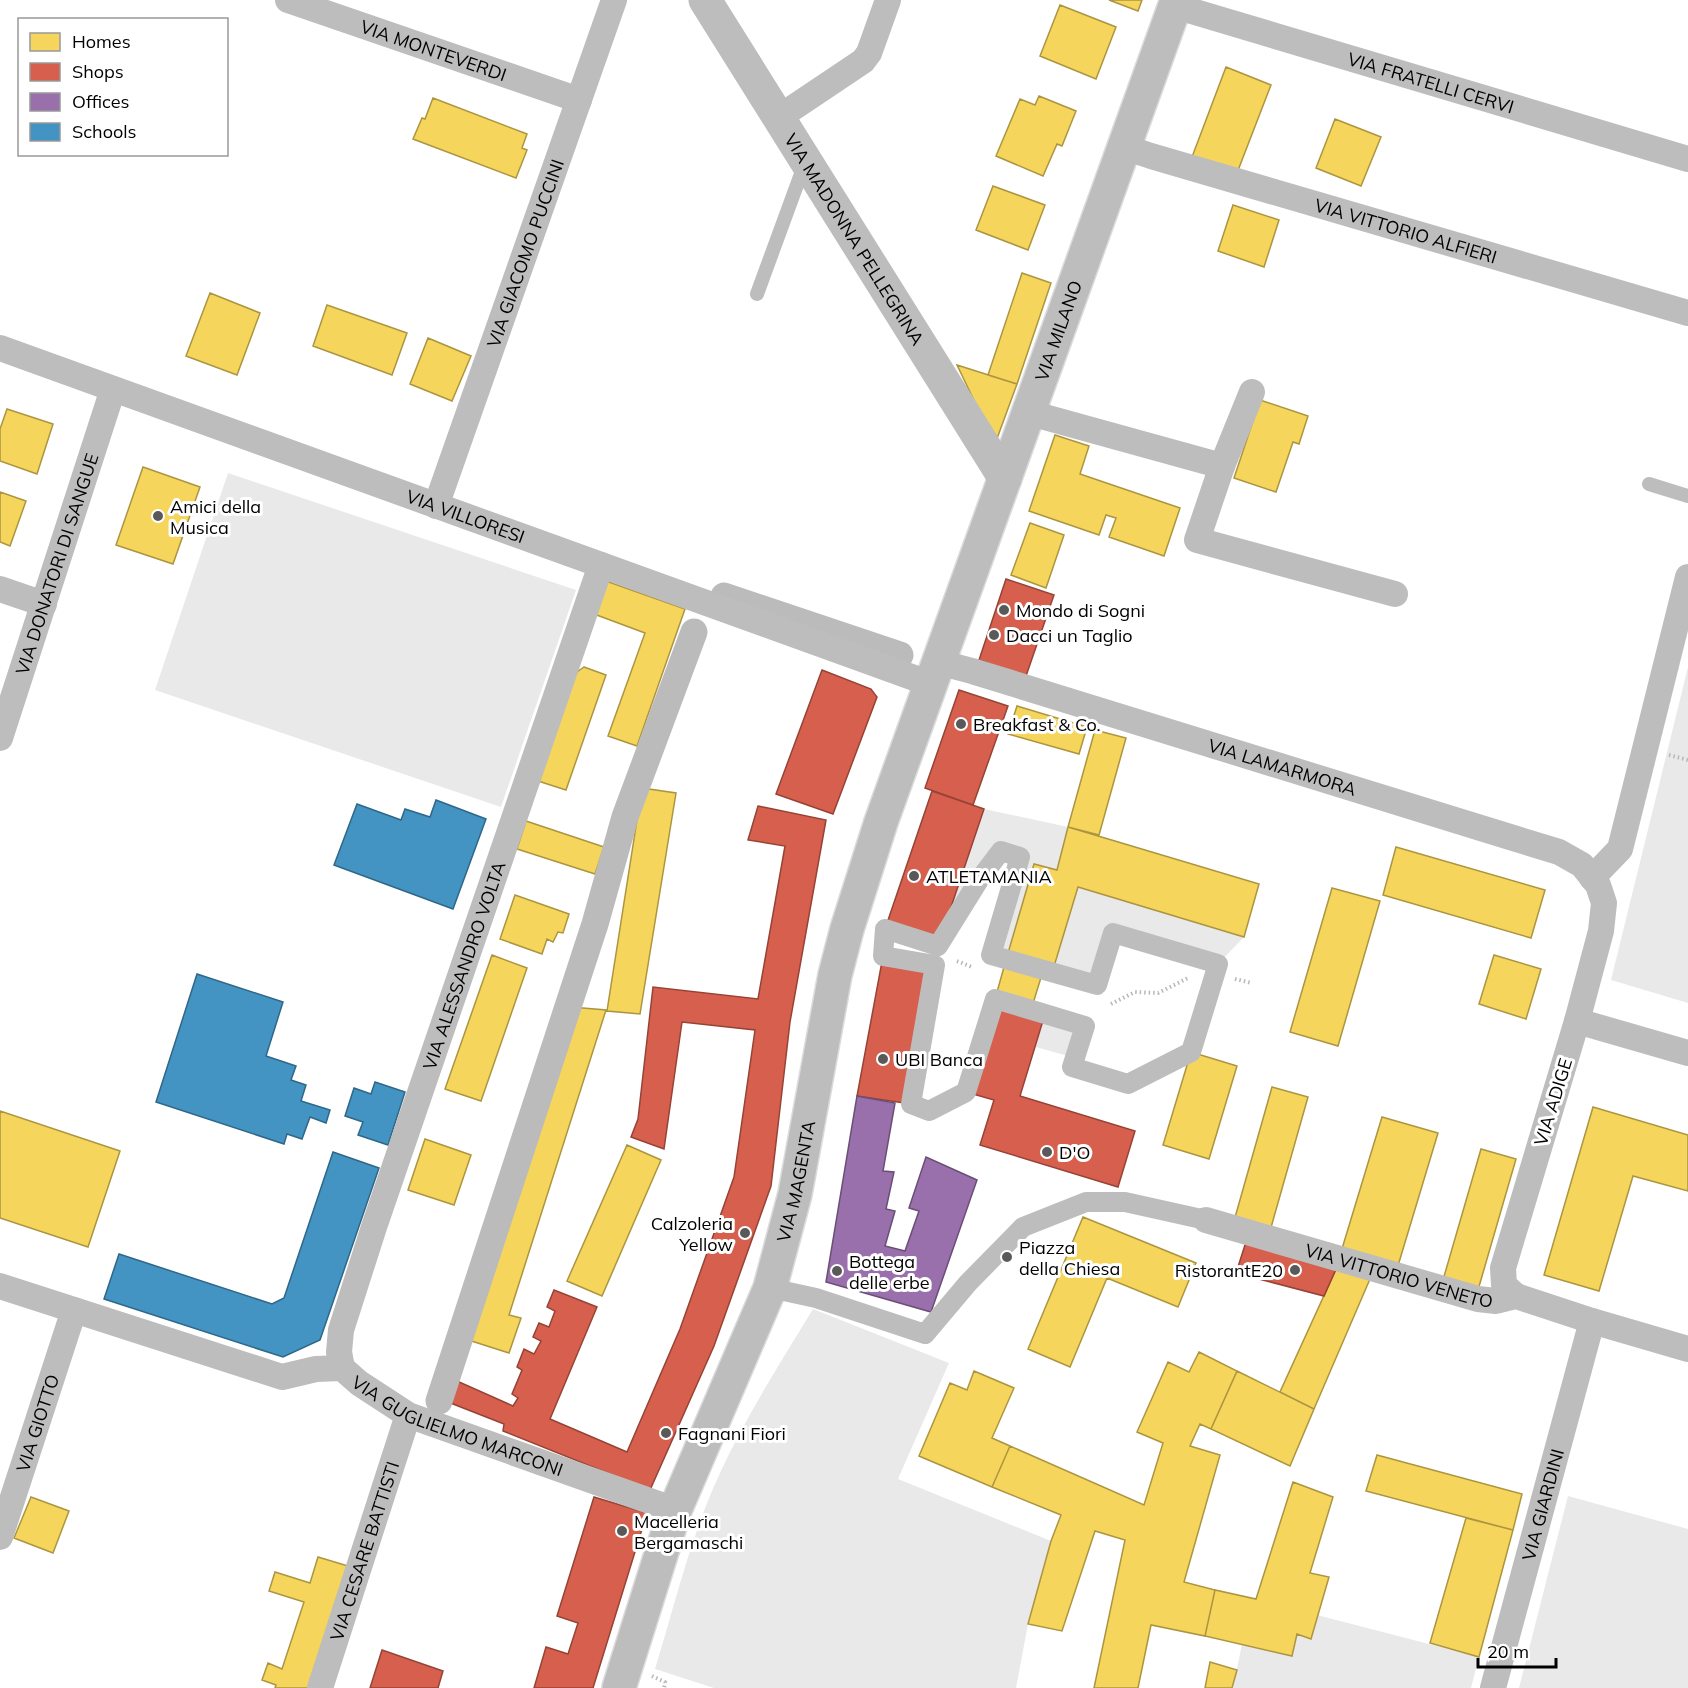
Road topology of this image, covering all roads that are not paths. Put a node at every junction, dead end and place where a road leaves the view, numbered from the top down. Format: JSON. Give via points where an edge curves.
{"nodes":[{"id":1,"x":288,"y":0,"type":"edge"},
{"id":2,"x":614,"y":0,"type":"edge"},
{"id":3,"x":705,"y":0,"type":"edge"},
{"id":4,"x":888,"y":0,"type":"edge"},
{"id":5,"x":1176,"y":3,"type":"edge"},
{"id":6,"x":579,"y":100,"type":"junction"},
{"id":7,"x":778,"y":118,"type":"junction"},
{"id":8,"x":1124,"y":147,"type":"junction"},
{"id":9,"x":1688,"y":159,"type":"edge"},
{"id":10,"x":805,"y":161,"type":"junction"},
{"id":11,"x":757,"y":294,"type":"dead end"},
{"id":12,"x":1688,"y":313,"type":"edge"},
{"id":13,"x":0,"y":348,"type":"edge"},
{"id":14,"x":113,"y":389,"type":"junction"},
{"id":15,"x":1252,"y":392,"type":"dead end"},
{"id":16,"x":1030,"y":412,"type":"junction"},
{"id":17,"x":1222,"y":466,"type":"junction"},
{"id":18,"x":1005,"y":479,"type":"junction"},
{"id":19,"x":1649,"y":484,"type":"dead end"},
{"id":20,"x":1688,"y":496,"type":"edge"},
{"id":21,"x":436,"y":506,"type":"junction"},
{"id":22,"x":601,"y":565,"type":"junction"},
{"id":23,"x":1688,"y":577,"type":"edge"},
{"id":24,"x":0,"y":589,"type":"edge"},
{"id":25,"x":1395,"y":594,"type":"dead end"},
{"id":26,"x":44,"y":604,"type":"junction"},
{"id":27,"x":935,"y":673,"type":"junction"},
{"id":28,"x":0,"y":738,"type":"edge"},
{"id":29,"x":1592,"y":878,"type":"junction"},
{"id":30,"x":1604,"y":903,"type":"joint"},
{"id":31,"x":1214,"y":975,"type":"joint"},
{"id":32,"x":1577,"y":1020,"type":"junction"},
{"id":33,"x":1688,"y":1053,"type":"edge"},
{"id":34,"x":1206,"y":1220,"type":"joint"},
{"id":35,"x":0,"y":1286,"type":"edge"},
{"id":36,"x":771,"y":1288,"type":"junction"},
{"id":37,"x":1516,"y":1296,"type":"junction"},
{"id":38,"x":74,"y":1310,"type":"junction"},
{"id":39,"x":1592,"y":1321,"type":"junction"},
{"id":40,"x":1688,"y":1349,"type":"edge"},
{"id":41,"x":342,"y":1368,"type":"junction"},
{"id":42,"x":408,"y":1415,"type":"junction"},
{"id":43,"x":675,"y":1510,"type":"junction"},
{"id":44,"x":0,"y":1537,"type":"edge"},
{"id":45,"x":321,"y":1688,"type":"edge"},
{"id":46,"x":619,"y":1688,"type":"edge"},
{"id":47,"x":1493,"y":1688,"type":"edge"}],
"edges":[{"from":1,"to":6,"type":"street","name":"VIA MONTEVERDI"},
{"from":2,"to":6,"type":"street","name":"VIA GIACOMO PUCCINI"},
{"from":3,"to":7,"type":"main road","name":"VIA MADONNA PELLEGRINA"},
{"from":4,"to":7,"type":"street","via":[[863,61]]},
{"from":5,"to":8,"type":"main road","name":"VIA MILANO"},
{"from":5,"to":9,"type":"street","name":"VIA FRATELLI CERVI"},
{"from":6,"to":21,"type":"street","name":"VIA GIACOMO PUCCINI"},
{"from":7,"to":10,"type":"main road","name":"VIA MADONNA PELLEGRINA"},
{"from":8,"to":12,"type":"street","name":"VIA VITTORIO ALFIERI"},
{"from":8,"to":16,"type":"main road","name":"VIA MILANO"},
{"from":10,"to":11,"type":"lane"},
{"from":10,"to":18,"type":"main road","name":"VIA MADONNA PELLEGRINA"},
{"from":13,"to":14,"type":"street","name":"VIA VILLORESI"},
{"from":14,"to":21,"type":"street","name":"VIA VILLORESI"},
{"from":14,"to":26,"type":"street","name":"VIA DONATORI DI SANGUE"},
{"from":15,"to":17,"type":"street"},
{"from":16,"to":17,"type":"street"},
{"from":16,"to":18,"type":"main road","name":"VIA MILANO"},
{"from":17,"to":25,"type":"street","via":[[1197,540]]},
{"from":18,"to":27,"type":"main road","name":"VIA MILANO"},
{"from":19,"to":20,"type":"lane"},
{"from":21,"to":22,"type":"street","name":"VIA VILLORESI"},
{"from":22,"to":27,"type":"street","name":"VIA VILLORESI"},
{"from":22,"to":41,"type":"street","name":"VIA ALESSANDRO VOLTA","via":[[367,1247],[341,1330]]},
{"from":23,"to":29,"type":"street","via":[[1620,849]]},
{"from":24,"to":26,"type":"street"},
{"from":26,"to":28,"type":"street","name":"VIA DONATORI DI SANGUE"},
{"from":27,"to":29,"type":"street","name":"VIA LAMARMORA","via":[[972,671],[1559,852],[1582,866]]},
{"from":27,"to":36,"type":"main road","name":"VIA MAGENTA","via":[[844,939],[795,1194]]},
{"from":29,"to":30,"type":"street","name":"VIA LAMARMORA"},
{"from":30,"to":32,"type":"street","name":"VIA ADIGE","via":[[1601,931]]},
{"from":31,"to":31,"type":"street","via":[[1218,964],[1113,933],[1097,985],[991,955],[1020,857],[1001,851],[938,946],[885,929],[883,956],[935,965],[911,1104],[929,1112],[966,1092],[994,999],[1085,1026],[1072,1067],[1128,1084],[1191,1052]]},
{"from":32,"to":33,"type":"street"},
{"from":32,"to":37,"type":"street","name":"VIA ADIGE","via":[[1503,1268],[1504,1285]]},
{"from":34,"to":36,"type":"street","via":[[1125,1202],[1086,1202],[1023,1227],[925,1334],[816,1298]]},
{"from":34,"to":37,"type":"street","name":"VIA VITTORIO VENETO","via":[[1478,1299],[1496,1301]]},
{"from":35,"to":38,"type":"street","name":"VIA GUGLIELMO MARCONI"},
{"from":36,"to":43,"type":"main road","name":"VIA MAGENTA"},
{"from":37,"to":39,"type":"street","name":"VIA VITTORIO VENETO"},
{"from":38,"to":41,"type":"street","name":"VIA GUGLIELMO MARCONI","via":[[282,1377]]},
{"from":38,"to":44,"type":"street","name":"VIA GIOTTO"},
{"from":39,"to":40,"type":"street","name":"VIA VITTORIO VENETO"},
{"from":39,"to":47,"type":"street","name":"VIA GIARDINI"},
{"from":41,"to":42,"type":"street","name":"VIA GUGLIELMO MARCONI"},
{"from":42,"to":43,"type":"street","name":"VIA GUGLIELMO MARCONI"},
{"from":42,"to":45,"type":"street","name":"VIA CESARE BATTISTI"},
{"from":43,"to":46,"type":"main road","name":"VIA MAGENTA"}]}
